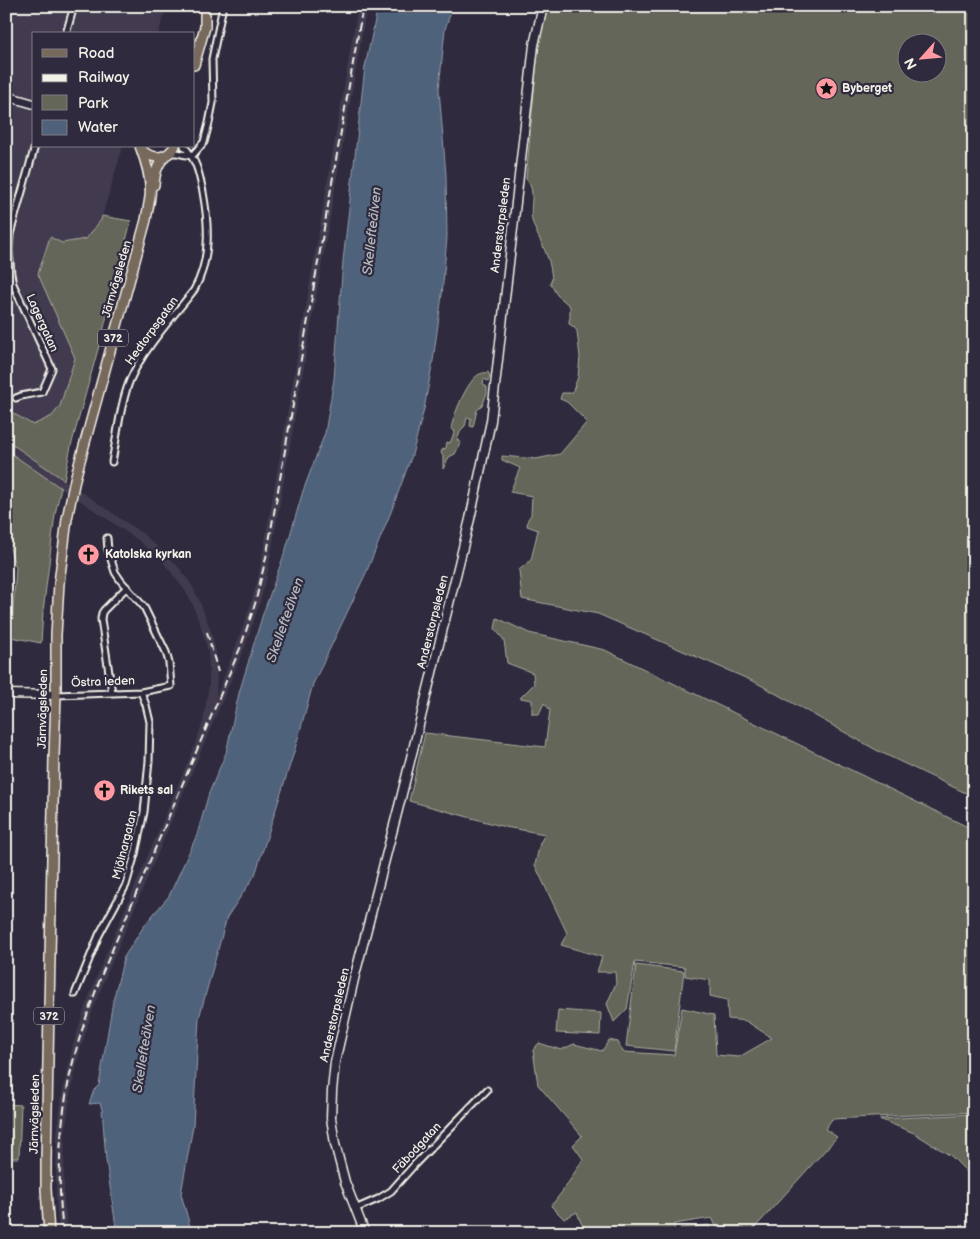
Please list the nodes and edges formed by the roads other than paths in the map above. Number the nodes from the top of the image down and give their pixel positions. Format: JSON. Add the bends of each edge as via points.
{"nodes":[{"id":1,"x":74,"y":6,"type":"edge"},
{"id":2,"x":223,"y":6,"type":"edge"},
{"id":3,"x":543,"y":6,"type":"edge"},
{"id":4,"x":206,"y":10,"type":"edge"},
{"id":5,"x":67,"y":32,"type":"edge"},
{"id":6,"x":195,"y":41,"type":"edge"},
{"id":7,"x":195,"y":62,"type":"edge"},
{"id":8,"x":6,"y":96,"type":"edge"},
{"id":9,"x":32,"y":103,"type":"edge"},
{"id":10,"x":34,"y":148,"type":"edge"},
{"id":11,"x":141,"y":148,"type":"edge"},
{"id":12,"x":142,"y":148,"type":"edge"},
{"id":13,"x":186,"y":148,"type":"edge"},
{"id":14,"x":170,"y":152,"type":"edge"},
{"id":15,"x":192,"y":156,"type":"junction"},
{"id":16,"x":150,"y":197,"type":"junction"},
{"id":17,"x":16,"y":398,"type":"dead end"},
{"id":18,"x":112,"y":462,"type":"dead end"},
{"id":19,"x":107,"y":538,"type":"dead end"},
{"id":20,"x":127,"y":588,"type":"junction"},
{"id":21,"x":6,"y":650,"type":"edge"},
{"id":22,"x":141,"y":692,"type":"junction"},
{"id":23,"x":6,"y":693,"type":"edge"},
{"id":24,"x":112,"y":693,"type":"junction"},
{"id":25,"x":56,"y":695,"type":"junction"},
{"id":26,"x":76,"y":994,"type":"dead end"},
{"id":27,"x":486,"y":1090,"type":"dead end"},
{"id":28,"x":355,"y":1209,"type":"junction"},
{"id":29,"x":49,"y":1233,"type":"edge"},
{"id":30,"x":365,"y":1233,"type":"edge"}],
"edges":[{"from":1,"to":5,"type":"street"},
{"from":2,"to":15,"type":"street","via":[[212,59],[213,103],[209,123],[204,142]]},
{"from":3,"to":28,"type":"main road","name":"Anderstorpsleden","via":[[534,45],[491,421],[470,519],[334,1062],[331,1118],[339,1162]]},
{"from":4,"to":6,"type":"main road"},
{"from":4,"to":7,"type":"main road","via":[[205,27]]},
{"from":8,"to":9,"type":"main road"},
{"from":10,"to":17,"type":"street","name":"Lagergatan","via":[[8,251],[14,284],[52,369],[42,392]]},
{"from":11,"to":16,"type":"main road","name":"Järnvägsleden","via":[[149,177]]},
{"from":12,"to":14,"type":"main road","via":[[154,157]]},
{"from":13,"to":15,"type":"street","name":"Hedtorpsgatan"},
{"from":14,"to":15,"type":"street"},
{"from":14,"to":16,"type":"main road","name":"Järnvägsleden","via":[[160,161]]},
{"from":15,"to":18,"type":"street","name":"Hedtorpsgatan","via":[[208,220],[202,272],[194,290],[135,370],[124,402]]},
{"from":16,"to":25,"type":"main road","name":"Järnvägsleden","number":"372","via":[[69,504],[59,583]]},
{"from":19,"to":20,"type":"street","via":[[113,566]]},
{"from":20,"to":22,"type":"street","name":"Östra leden","via":[[144,607],[169,663],[171,686]]},
{"from":20,"to":24,"type":"street","via":[[104,610],[101,619]]},
{"from":21,"to":23,"type":"street"},
{"from":22,"to":24,"type":"street","name":"Östra leden"},
{"from":22,"to":26,"type":"street","name":"Mjölnargatan","via":[[150,722],[149,761],[137,846],[126,885],[99,935]]},
{"from":23,"to":25,"type":"main road","name":"Östra leden"},
{"from":24,"to":25,"type":"street","name":"Östra leden"},
{"from":25,"to":29,"type":"main road","name":"Järnvägsleden","number":"372","via":[[46,1161]]},
{"from":27,"to":28,"type":"street","name":"Fäbodgatan","via":[[391,1191]]},
{"from":28,"to":30,"type":"main road","name":"Anderstorpsleden"}]}
